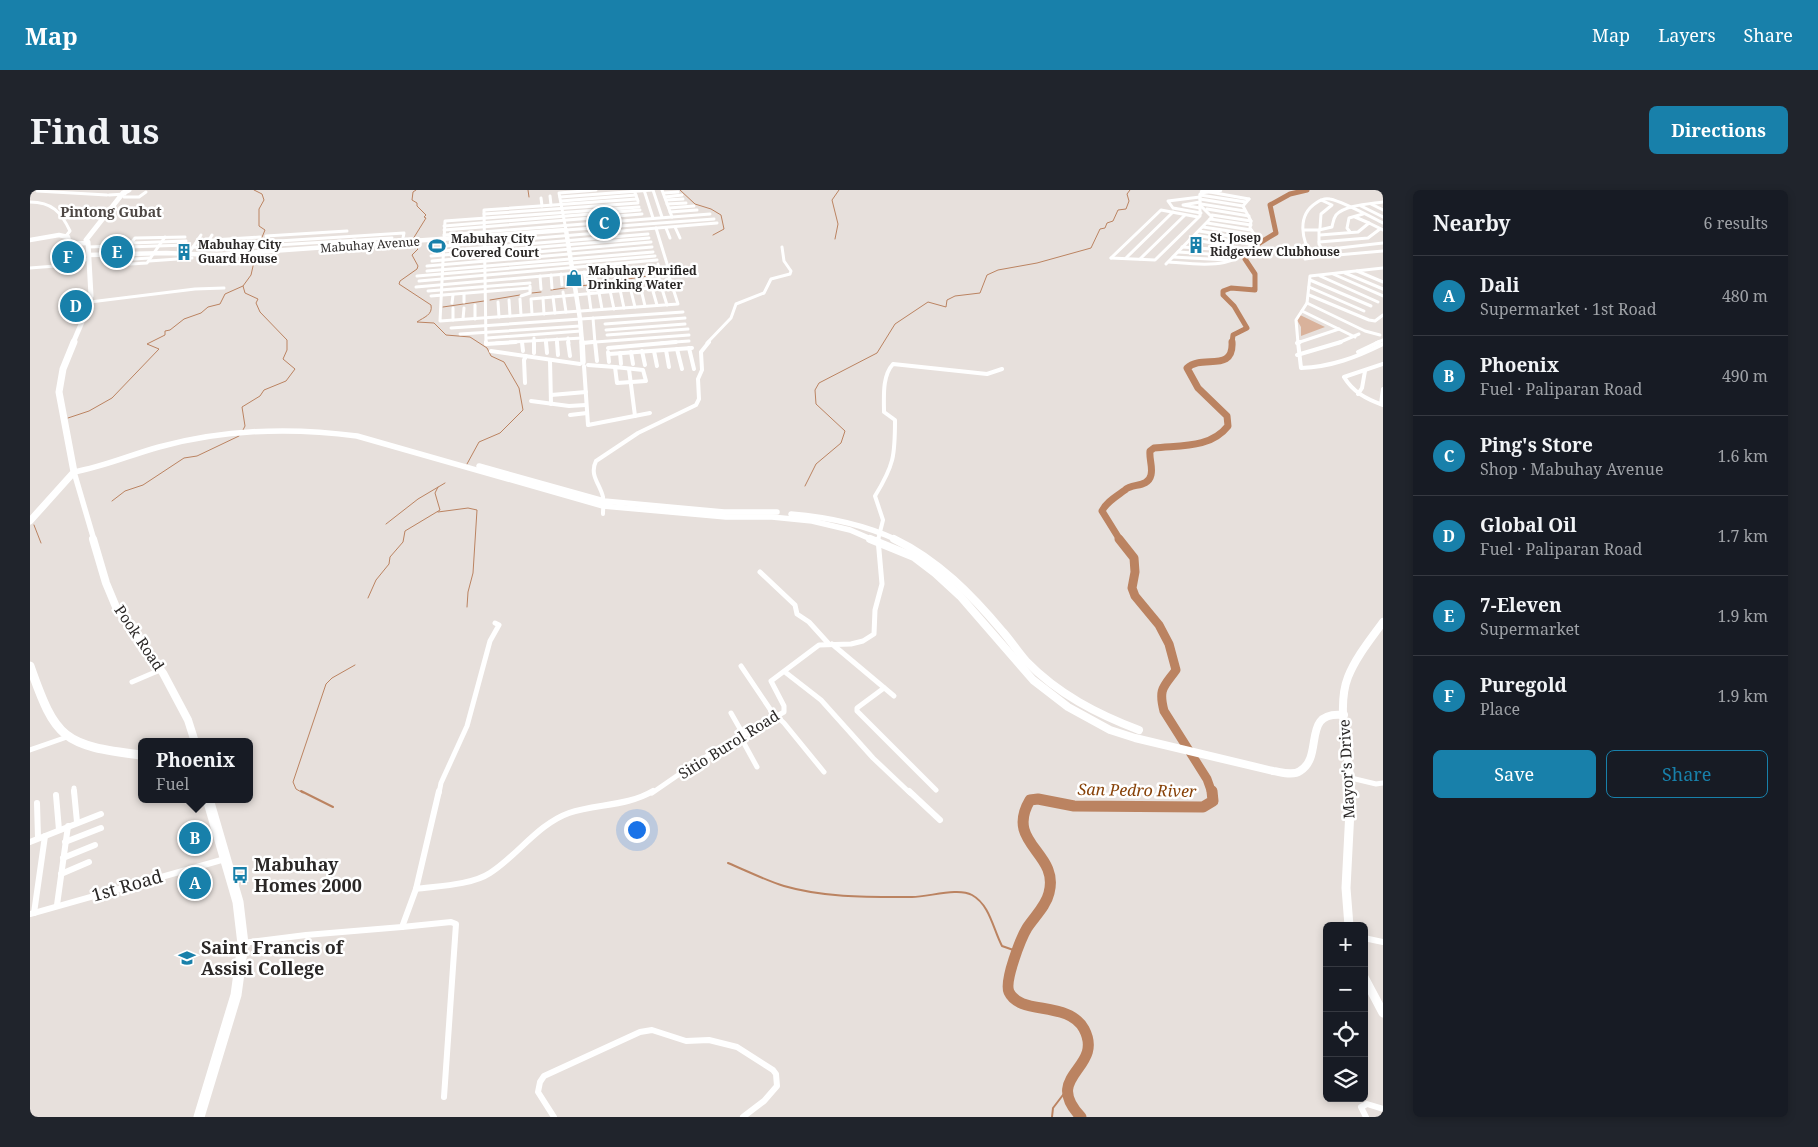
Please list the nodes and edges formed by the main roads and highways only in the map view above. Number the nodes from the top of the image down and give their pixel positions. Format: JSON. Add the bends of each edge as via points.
{"nodes":[{"id":1,"x":134,"y":190,"type":"edge"},
{"id":2,"x":126,"y":192,"type":"edge"},
{"id":3,"x":88,"y":244,"type":"joint"},
{"id":4,"x":30,"y":521,"type":"edge"},
{"id":5,"x":30,"y":666,"type":"edge"},
{"id":6,"x":138,"y":755,"type":"edge"},
{"id":7,"x":211,"y":803,"type":"edge"},
{"id":8,"x":198,"y":1117,"type":"edge"}],
"edges":[{"from":1,"to":2,"type":"main road"},
{"from":2,"to":3,"type":"main road"},
{"from":3,"to":4,"type":"main road","via":[[90,302],[59,386],[74,472]]},
{"from":5,"to":6,"type":"main road","via":[[52,719],[68,737],[95,748]]},
{"from":7,"to":8,"type":"main road","via":[[240,914],[243,944],[236,995]]}]}
